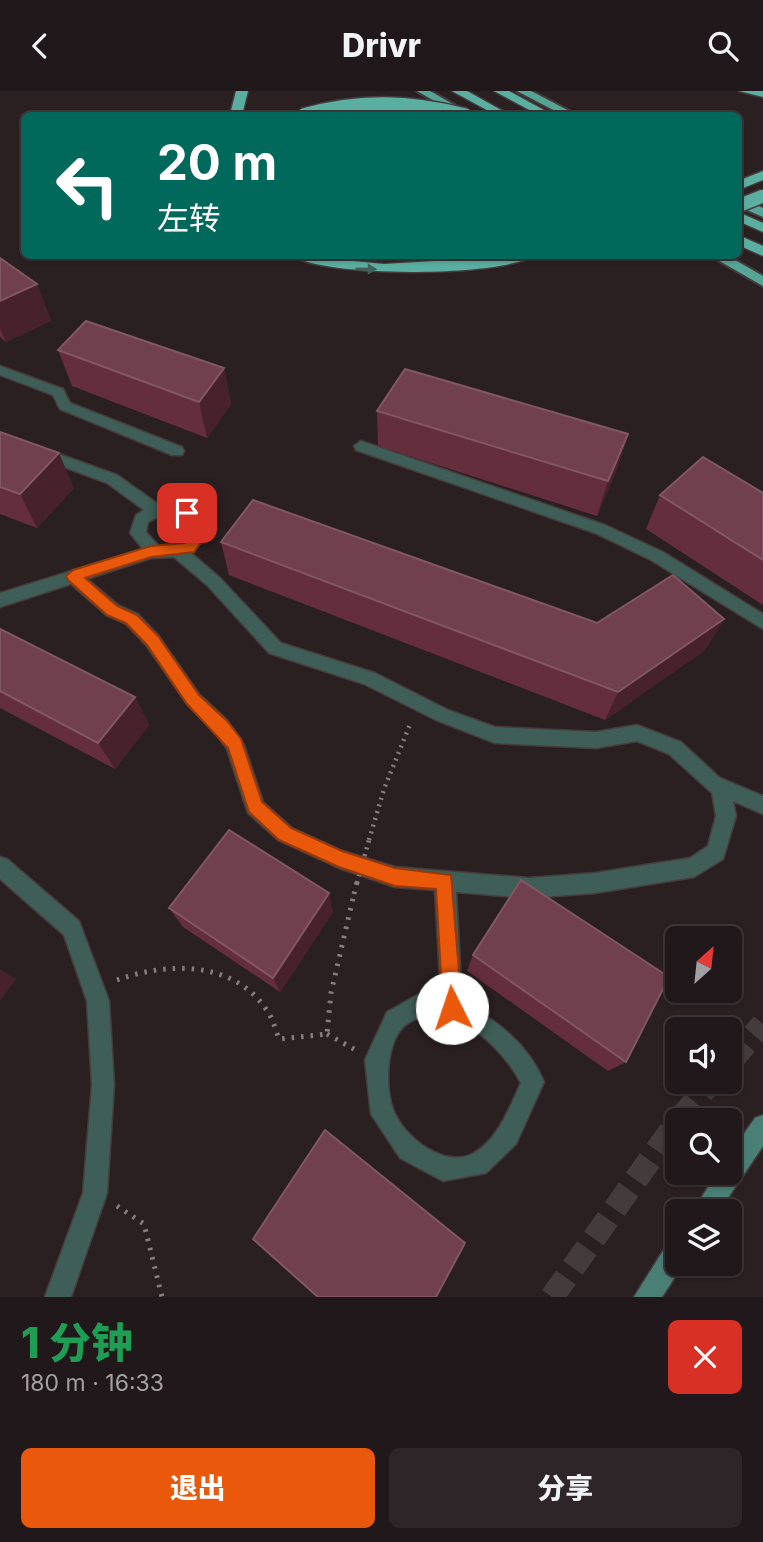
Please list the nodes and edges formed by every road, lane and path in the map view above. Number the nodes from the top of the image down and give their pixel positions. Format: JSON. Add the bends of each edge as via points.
{"nodes":[{"id":1,"x":243,"y":91,"type":"edge"},
{"id":2,"x":422,"y":91,"type":"edge"},
{"id":3,"x":458,"y":91,"type":"edge"},
{"id":4,"x":500,"y":91,"type":"edge"},
{"id":5,"x":522,"y":91,"type":"edge"},
{"id":6,"x":745,"y":91,"type":"edge"},
{"id":7,"x":763,"y":93,"type":"edge"},
{"id":8,"x":237,"y":112,"type":"edge"},
{"id":9,"x":314,"y":112,"type":"edge"},
{"id":10,"x":454,"y":112,"type":"edge"},
{"id":11,"x":460,"y":112,"type":"edge"},
{"id":12,"x":498,"y":112,"type":"edge"},
{"id":13,"x":541,"y":112,"type":"edge"},
{"id":14,"x":564,"y":112,"type":"edge"},
{"id":15,"x":763,"y":175,"type":"edge"},
{"id":16,"x":742,"y":184,"type":"edge"},
{"id":17,"x":763,"y":196,"type":"edge"},
{"id":18,"x":742,"y":203,"type":"edge"},
{"id":19,"x":742,"y":205,"type":"edge"},
{"id":20,"x":763,"y":213,"type":"edge"},
{"id":21,"x":742,"y":218,"type":"edge"},
{"id":22,"x":763,"y":228,"type":"edge"},
{"id":23,"x":742,"y":241,"type":"edge"},
{"id":24,"x":763,"y":251,"type":"edge"},
{"id":25,"x":316,"y":259,"type":"edge"},
{"id":26,"x":490,"y":259,"type":"edge"},
{"id":27,"x":722,"y":259,"type":"edge"},
{"id":28,"x":763,"y":282,"type":"edge"},
{"id":29,"x":0,"y":370,"type":"edge"},
{"id":30,"x":0,"y":438,"type":"edge"},
{"id":31,"x":360,"y":446,"type":"dead end"},
{"id":32,"x":177,"y":451,"type":"dead end"},
{"id":33,"x":154,"y":509,"type":"junction"},
{"id":34,"x":153,"y":551,"type":"junction"},
{"id":35,"x":177,"y":551,"type":"junction"},
{"id":36,"x":73,"y":576,"type":"junction"},
{"id":37,"x":0,"y":600,"type":"edge"},
{"id":38,"x":763,"y":622,"type":"edge"},
{"id":39,"x":419,"y":702,"type":"junction"},
{"id":40,"x":721,"y":788,"type":"junction"},
{"id":41,"x":763,"y":805,"type":"edge"},
{"id":42,"x":0,"y":866,"type":"edge"},
{"id":43,"x":445,"y":881,"type":"junction"},
{"id":44,"x":94,"y":991,"type":"junction"},
{"id":45,"x":452,"y":1008,"type":"junction"},
{"id":46,"x":763,"y":1126,"type":"edge"},
{"id":47,"x":95,"y":1192,"type":"junction"},
{"id":48,"x":713,"y":1199,"type":"edge"},
{"id":49,"x":665,"y":1270,"type":"edge"},
{"id":50,"x":58,"y":1297,"type":"edge"},
{"id":51,"x":162,"y":1297,"type":"edge"},
{"id":52,"x":647,"y":1297,"type":"edge"}],
"edges":[{"from":1,"to":8,"type":"highway"},
{"from":2,"to":11,"type":"highway"},
{"from":3,"to":12,"type":"highway"},
{"from":4,"to":13,"type":"highway"},
{"from":5,"to":14,"type":"highway"},
{"from":6,"to":7,"type":"highway"},
{"from":9,"to":10,"type":"highway","bridge":true,"via":[[377,100]]},
{"from":15,"to":16,"type":"highway"},
{"from":17,"to":19,"type":"highway","bridge":true},
{"from":18,"to":20,"type":"highway"},
{"from":21,"to":22,"type":"highway"},
{"from":23,"to":24,"type":"highway"},
{"from":25,"to":26,"type":"highway","one_way":true,"via":[[353,268],[397,269]]},
{"from":27,"to":28,"type":"highway"},
{"from":29,"to":32,"type":"street","via":[[58,392],[65,407]]},
{"from":30,"to":33,"type":"street","via":[[112,479]]},
{"from":31,"to":38,"type":"street","via":[[600,529],[657,556]]},
{"from":33,"to":34,"type":"street","via":[[141,519],[138,533]]},
{"from":33,"to":35,"type":"street","via":[[171,507],[187,513],[197,526],[194,543]]},
{"from":34,"to":35,"type":"street"},
{"from":34,"to":36,"type":"street"},
{"from":35,"to":39,"type":"street","via":[[214,582],[275,648],[369,677]]},
{"from":36,"to":37,"type":"street"},
{"from":36,"to":43,"type":"street","via":[[112,610],[132,619],[152,640],[193,699],[235,745],[255,807],[285,834],[339,859],[395,877]]},
{"from":39,"to":40,"type":"street","via":[[495,735],[596,740],[637,733],[675,748]]},
{"from":39,"to":44,"type":"path","bridge":true,"via":[[384,789],[354,894],[331,993],[327,1034],[279,1038],[266,1009],[231,976],[188,967],[140,969]]},
{"from":40,"to":41,"type":"street"},
{"from":40,"to":43,"type":"street","via":[[726,816],[716,852],[694,867],[529,888]]},
{"from":42,"to":44,"type":"street","via":[[72,928]]},
{"from":43,"to":45,"type":"street"},
{"from":44,"to":47,"type":"street","via":[[103,1085]]},
{"from":45,"to":45,"type":"street","via":[[419,1005],[395,1020],[376,1061],[382,1114],[408,1150],[443,1169],[478,1165],[508,1136],[533,1082],[520,1057],[491,1028]]},
{"from":46,"to":48,"type":"main road"},
{"from":47,"to":50,"type":"street"},
{"from":47,"to":51,"type":"path","via":[[144,1224]]},
{"from":49,"to":52,"type":"main road"}]}
